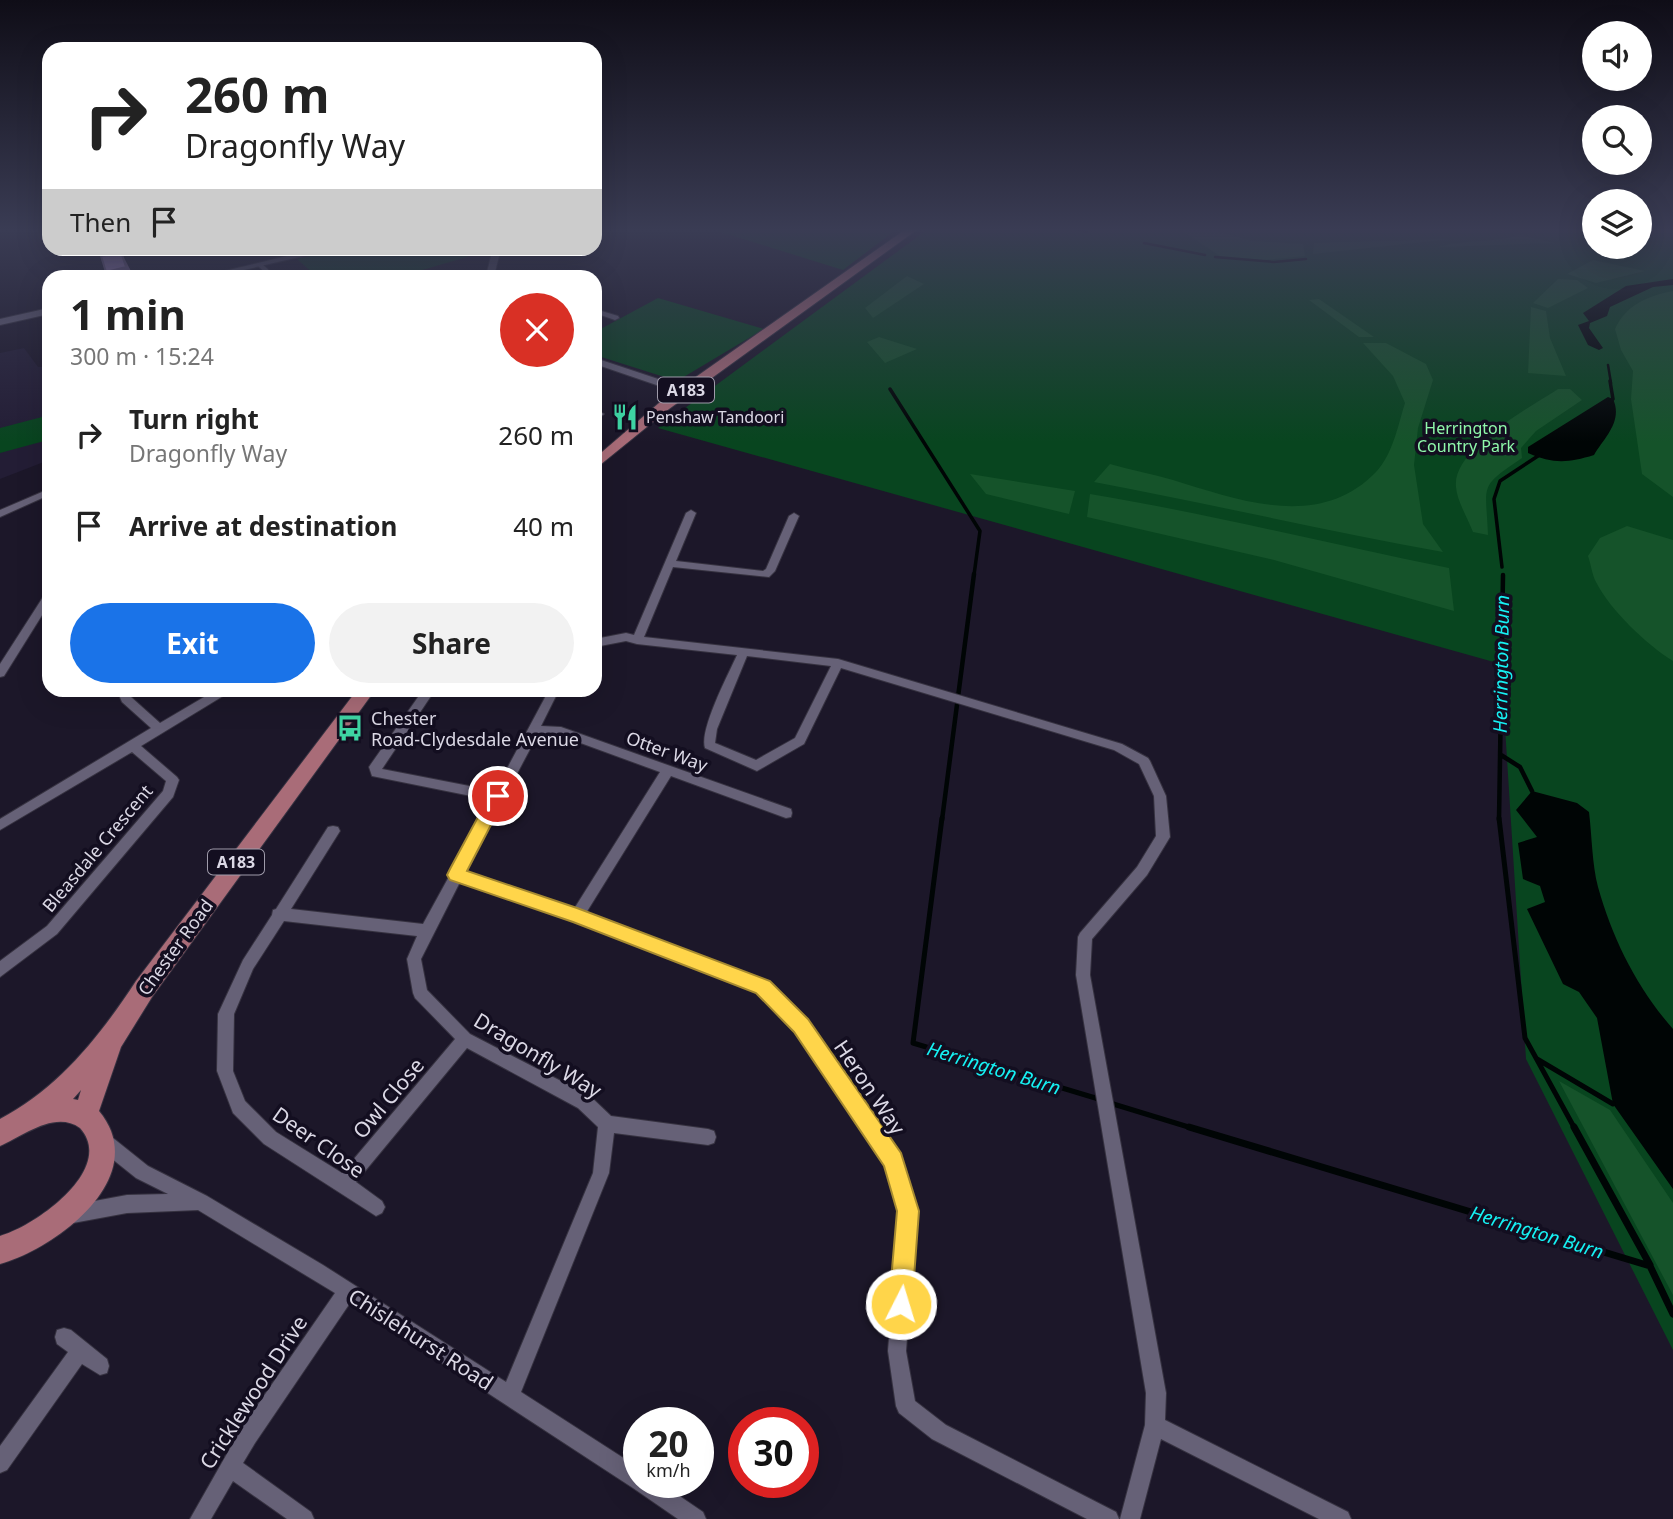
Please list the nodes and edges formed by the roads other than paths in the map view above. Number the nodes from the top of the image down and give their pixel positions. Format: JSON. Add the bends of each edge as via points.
{"nodes":[{"id":1,"x":813,"y":300,"type":"edge"},
{"id":2,"x":42,"y":313,"type":"edge"},
{"id":3,"x":602,"y":313,"type":"edge"},
{"id":4,"x":615,"y":318,"type":"dead end"},
{"id":5,"x":0,"y":322,"type":"edge"},
{"id":6,"x":602,"y":363,"type":"edge"},
{"id":7,"x":684,"y":391,"type":"junction"},
{"id":8,"x":602,"y":459,"type":"edge"},
{"id":9,"x":42,"y":497,"type":"edge"},
{"id":10,"x":691,"y":513,"type":"dead end"},
{"id":11,"x":0,"y":514,"type":"edge"},
{"id":12,"x":794,"y":516,"type":"dead end"},
{"id":13,"x":669,"y":563,"type":"junction"},
{"id":14,"x":42,"y":607,"type":"edge"},
{"id":15,"x":637,"y":640,"type":"junction"},
{"id":16,"x":602,"y":642,"type":"edge"},
{"id":17,"x":743,"y":654,"type":"junction"},
{"id":18,"x":838,"y":663,"type":"junction"},
{"id":19,"x":0,"y":673,"type":"edge"},
{"id":20,"x":125,"y":697,"type":"edge"},
{"id":21,"x":213,"y":697,"type":"edge"},
{"id":22,"x":361,"y":697,"type":"edge"},
{"id":23,"x":424,"y":697,"type":"edge"},
{"id":24,"x":550,"y":697,"type":"edge"},
{"id":25,"x":160,"y":729,"type":"junction"},
{"id":26,"x":532,"y":733,"type":"junction"},
{"id":27,"x":132,"y":746,"type":"junction"},
{"id":28,"x":668,"y":770,"type":"junction"},
{"id":29,"x":498,"y":796,"type":"junction"},
{"id":30,"x":786,"y":813,"type":"dead end"},
{"id":31,"x":0,"y":825,"type":"edge"},
{"id":32,"x":333,"y":831,"type":"dead end"},
{"id":33,"x":456,"y":875,"type":"junction"},
{"id":34,"x":278,"y":915,"type":"junction"},
{"id":35,"x":577,"y":916,"type":"junction"},
{"id":36,"x":427,"y":931,"type":"junction"},
{"id":37,"x":0,"y":970,"type":"edge"},
{"id":38,"x":111,"y":1039,"type":"junction"},
{"id":39,"x":465,"y":1039,"type":"junction"},
{"id":40,"x":36,"y":1114,"type":"junction"},
{"id":41,"x":85,"y":1115,"type":"junction"},
{"id":42,"x":607,"y":1124,"type":"junction"},
{"id":43,"x":0,"y":1133,"type":"edge"},
{"id":44,"x":708,"y":1137,"type":"dead end"},
{"id":45,"x":102,"y":1140,"type":"junction"},
{"id":46,"x":344,"y":1184,"type":"junction"},
{"id":47,"x":201,"y":1202,"type":"junction"},
{"id":48,"x":376,"y":1208,"type":"dead end"},
{"id":49,"x":65,"y":1215,"type":"junction"},
{"id":50,"x":10,"y":1247,"type":"edge"},
{"id":51,"x":0,"y":1263,"type":"edge"},
{"id":52,"x":347,"y":1291,"type":"junction"},
{"id":53,"x":64,"y":1337,"type":"dead end"},
{"id":54,"x":79,"y":1352,"type":"junction"},
{"id":55,"x":100,"y":1366,"type":"dead end"},
{"id":56,"x":510,"y":1396,"type":"junction"},
{"id":57,"x":1156,"y":1425,"type":"junction"},
{"id":58,"x":0,"y":1463,"type":"edge"},
{"id":59,"x":230,"y":1466,"type":"junction"},
{"id":60,"x":623,"y":1470,"type":"edge"},
{"id":61,"x":665,"y":1498,"type":"edge"},
{"id":62,"x":200,"y":1519,"type":"edge"},
{"id":63,"x":304,"y":1519,"type":"edge"},
{"id":64,"x":696,"y":1519,"type":"edge"},
{"id":65,"x":1109,"y":1519,"type":"edge"},
{"id":66,"x":1130,"y":1519,"type":"edge"},
{"id":67,"x":1340,"y":1519,"type":"edge"}],
"edges":[{"from":1,"to":7,"type":"main road","number":"A183"},
{"from":2,"to":5,"type":"street"},
{"from":3,"to":4,"type":"street"},
{"from":6,"to":7,"type":"street"},
{"from":7,"to":8,"type":"main road","number":"A183"},
{"from":9,"to":11,"type":"street"},
{"from":10,"to":13,"type":"street"},
{"from":12,"to":13,"type":"street","via":[[765,575]]},
{"from":13,"to":15,"type":"street"},
{"from":14,"to":19,"type":"street"},
{"from":15,"to":16,"type":"street","via":[[626,637]]},
{"from":15,"to":17,"type":"street"},
{"from":17,"to":18,"type":"street"},
{"from":17,"to":18,"type":"street","via":[[711,729],[709,745],[757,766],[800,741]]},
{"from":18,"to":57,"type":"street","via":[[1118,747],[1144,761],[1160,796],[1163,836],[1142,871],[1085,937],[1083,975],[1150,1352]]},
{"from":20,"to":25,"type":"street"},
{"from":21,"to":25,"type":"street"},
{"from":22,"to":38,"type":"main road","name":"Chester Road","number":"A183"},
{"from":23,"to":29,"type":"street","via":[[375,767],[376,773]]},
{"from":24,"to":26,"type":"street","name":"Dragonfly Way"},
{"from":25,"to":27,"type":"street"},
{"from":26,"to":28,"type":"street","name":"Otter Way","via":[[557,730]]},
{"from":26,"to":29,"type":"street","name":"Dragonfly Way"},
{"from":27,"to":31,"type":"street"},
{"from":27,"to":37,"type":"street","name":"Bleasdale Crescent","via":[[173,780],[169,793],[52,930]]},
{"from":28,"to":30,"type":"street","name":"Otter Way"},
{"from":28,"to":35,"type":"street"},
{"from":29,"to":33,"type":"street","name":"Dragonfly Way"},
{"from":32,"to":34,"type":"street","name":"Deer Close"},
{"from":33,"to":35,"type":"street","name":"Heron Way"},
{"from":33,"to":36,"type":"street","name":"Dragonfly Way"},
{"from":34,"to":36,"type":"street"},
{"from":34,"to":46,"type":"street","name":"Deer Close","via":[[226,1014],[225,1071],[239,1107],[270,1139]]},
{"from":35,"to":65,"type":"street","name":"Heron Way","via":[[763,987],[801,1026],[893,1161],[908,1211],[897,1351],[906,1406],[939,1432]]},
{"from":36,"to":39,"type":"street","name":"Dragonfly Way","via":[[414,959],[420,993]]},
{"from":38,"to":40,"type":"main road","number":"A183"},
{"from":38,"to":41,"type":"main road","number":"A183"},
{"from":39,"to":42,"type":"street","name":"Dragonfly Way","via":[[584,1102]]},
{"from":39,"to":46,"type":"street","name":"Owl Close"},
{"from":40,"to":41,"type":"main road","via":[[64,1110]]},
{"from":40,"to":43,"type":"main road"},
{"from":41,"to":45,"type":"main road"},
{"from":42,"to":44,"type":"street"},
{"from":42,"to":56,"type":"street","name":"Dragonfly Way","via":[[601,1173]]},
{"from":45,"to":47,"type":"street","name":"Chislehurst Road","via":[[142,1172]]},
{"from":45,"to":49,"type":"main road","via":[[95,1174]]},
{"from":46,"to":48,"type":"street","name":"Deer Close"},
{"from":47,"to":49,"type":"street","via":[[127,1205]]},
{"from":47,"to":52,"type":"street","name":"Chislehurst Road"},
{"from":49,"to":50,"type":"main road"},
{"from":50,"to":51,"type":"main road"},
{"from":52,"to":56,"type":"street","name":"Chislehurst Road"},
{"from":52,"to":59,"type":"street","name":"Cricklewood Drive"},
{"from":53,"to":54,"type":"street"},
{"from":54,"to":55,"type":"street"},
{"from":54,"to":58,"type":"street"},
{"from":56,"to":60,"type":"street","name":"Chislehurst Road"},
{"from":57,"to":66,"type":"street"},
{"from":57,"to":67,"type":"street"},
{"from":59,"to":62,"type":"street","name":"Cricklewood Drive"},
{"from":59,"to":63,"type":"street"},
{"from":61,"to":64,"type":"street","name":"Chislehurst Road"}]}
